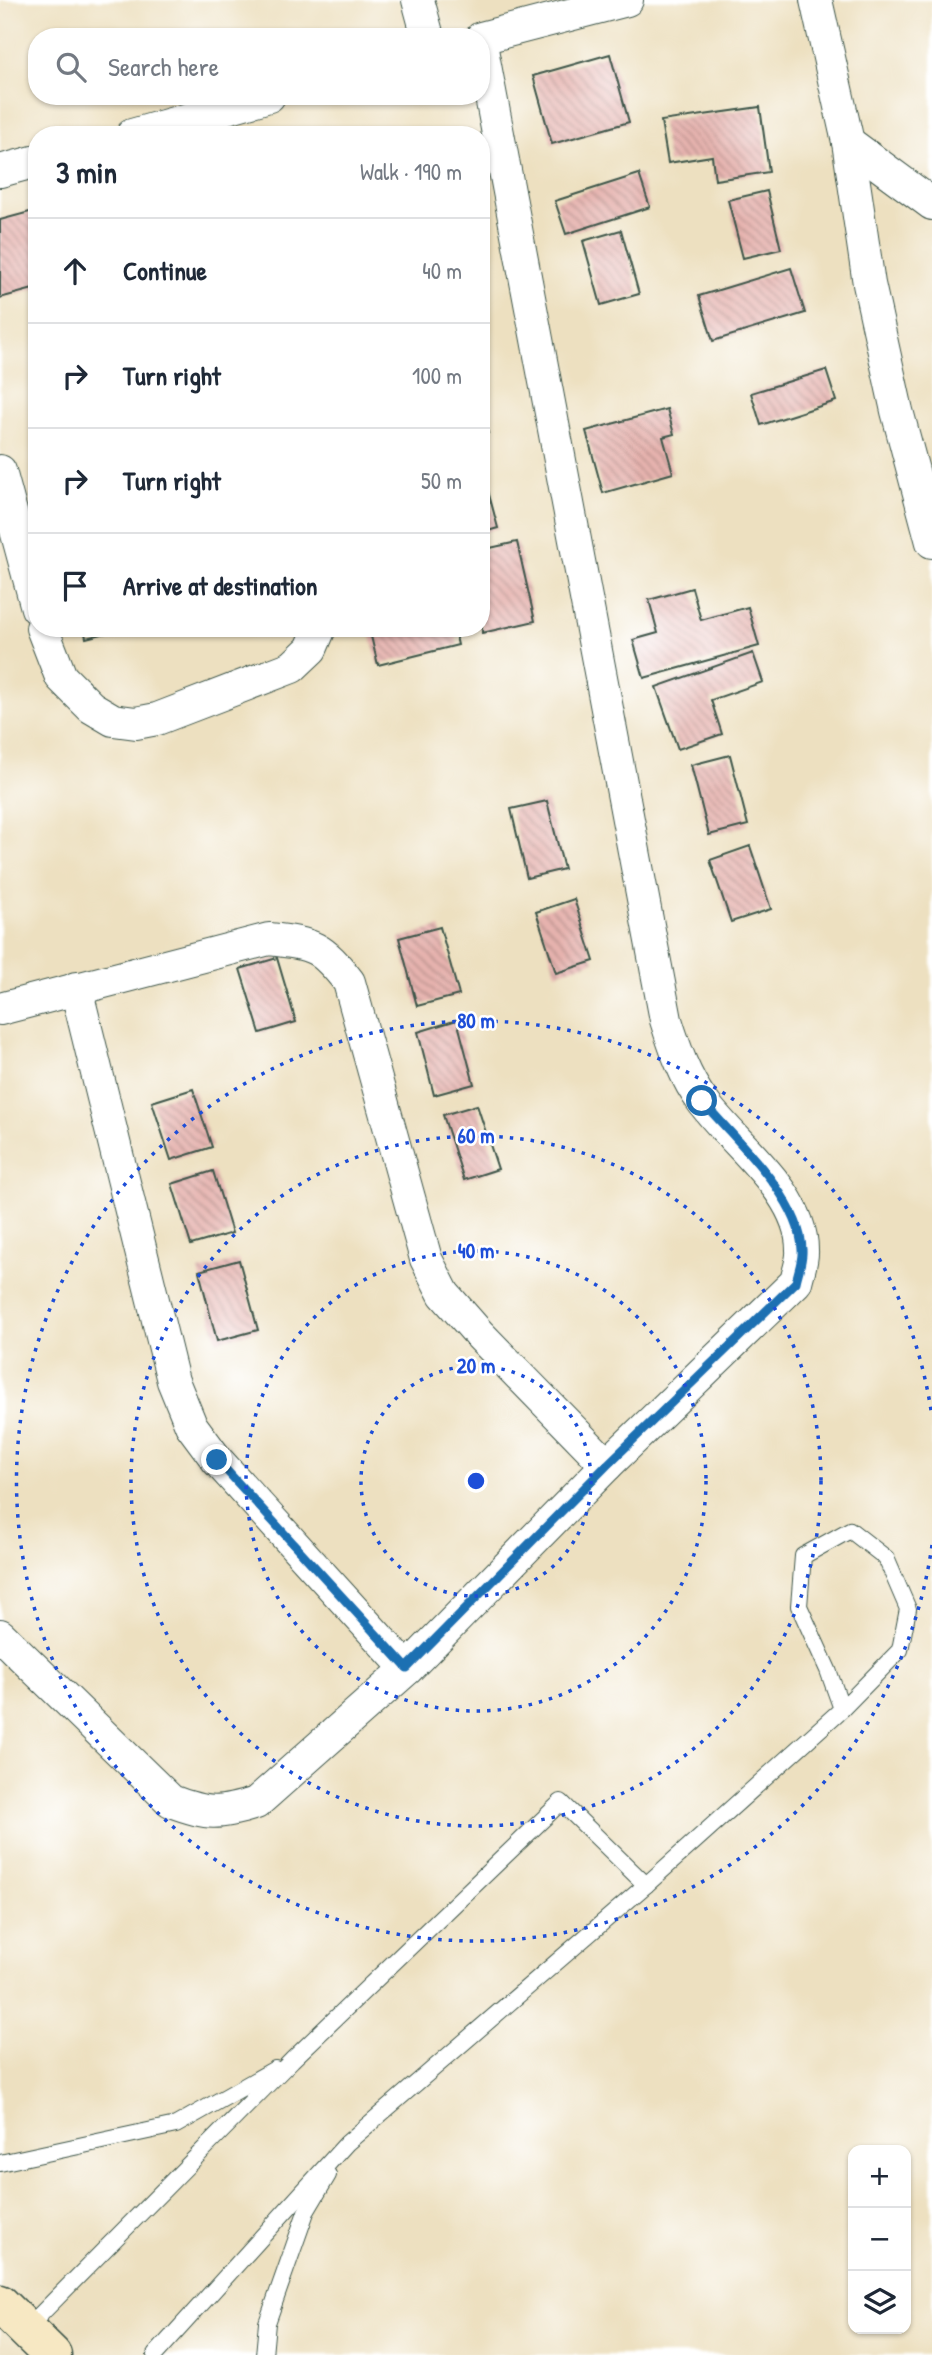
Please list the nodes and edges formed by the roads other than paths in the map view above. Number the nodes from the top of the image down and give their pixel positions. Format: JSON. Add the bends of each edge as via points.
{"nodes":[{"id":1,"x":418,"y":0,"type":"edge"},
{"id":2,"x":628,"y":0,"type":"edge"},
{"id":3,"x":816,"y":0,"type":"edge"},
{"id":4,"x":426,"y":28,"type":"edge"},
{"id":5,"x":490,"y":36,"type":"edge"},
{"id":6,"x":490,"y":91,"type":"edge"},
{"id":7,"x":249,"y":105,"type":"edge"},
{"id":8,"x":202,"y":126,"type":"edge"},
{"id":9,"x":848,"y":142,"type":"junction"},
{"id":10,"x":28,"y":163,"type":"edge"},
{"id":11,"x":0,"y":171,"type":"edge"},
{"id":12,"x":932,"y":204,"type":"edge"},
{"id":13,"x":0,"y":471,"type":"edge"},
{"id":14,"x":932,"y":542,"type":"edge"},
{"id":15,"x":28,"y":575,"type":"edge"},
{"id":16,"x":45,"y":637,"type":"edge"},
{"id":17,"x":316,"y":637,"type":"edge"},
{"id":18,"x":76,"y":988,"type":"junction"},
{"id":19,"x":0,"y":1009,"type":"edge"},
{"id":20,"x":607,"y":1465,"type":"junction"},
{"id":21,"x":0,"y":1635,"type":"edge"},
{"id":22,"x":407,"y":1668,"type":"junction"},
{"id":23,"x":842,"y":1709,"type":"junction"},
{"id":24,"x":646,"y":1885,"type":"junction"},
{"id":25,"x":292,"y":2060,"type":"junction"},
{"id":26,"x":347,"y":2143,"type":"junction"},
{"id":27,"x":0,"y":2163,"type":"edge"},
{"id":28,"x":26,"y":2329,"type":"edge"},
{"id":29,"x":155,"y":2355,"type":"edge"},
{"id":30,"x":264,"y":2355,"type":"edge"}],
"edges":[{"from":1,"to":4,"type":"street"},
{"from":2,"to":5,"type":"street"},
{"from":3,"to":9,"type":"street"},
{"from":6,"to":20,"type":"street","via":[[666,1020],[680,1063],[702,1101],[796,1216],[803,1251],[796,1282]]},
{"from":7,"to":8,"type":"street"},
{"from":9,"to":12,"type":"street"},
{"from":9,"to":14,"type":"street","via":[[869,285]]},
{"from":10,"to":11,"type":"street"},
{"from":13,"to":15,"type":"street"},
{"from":16,"to":17,"type":"street","via":[[61,677],[91,708],[113,720],[136,723],[292,667],[311,649]]},
{"from":18,"to":19,"type":"street"},
{"from":18,"to":20,"type":"street","via":[[269,939],[304,943],[329,957],[349,982],[426,1258],[444,1294]]},
{"from":18,"to":22,"type":"street","via":[[173,1381],[191,1424],[217,1460]]},
{"from":20,"to":22,"type":"street"},
{"from":21,"to":22,"type":"street","via":[[171,1801],[201,1812],[227,1812],[256,1803]]},
{"from":23,"to":23,"type":"lane","via":[[799,1606],[803,1556],[850,1530],[886,1558],[908,1609],[900,1650]]},
{"from":23,"to":24,"type":"lane"},
{"from":24,"to":25,"type":"lane","via":[[561,1802]]},
{"from":24,"to":26,"type":"lane"},
{"from":25,"to":27,"type":"lane","via":[[176,2125]]},
{"from":25,"to":28,"type":"lane"},
{"from":26,"to":29,"type":"lane"},
{"from":26,"to":30,"type":"lane","via":[[306,2212],[267,2323]]}]}
